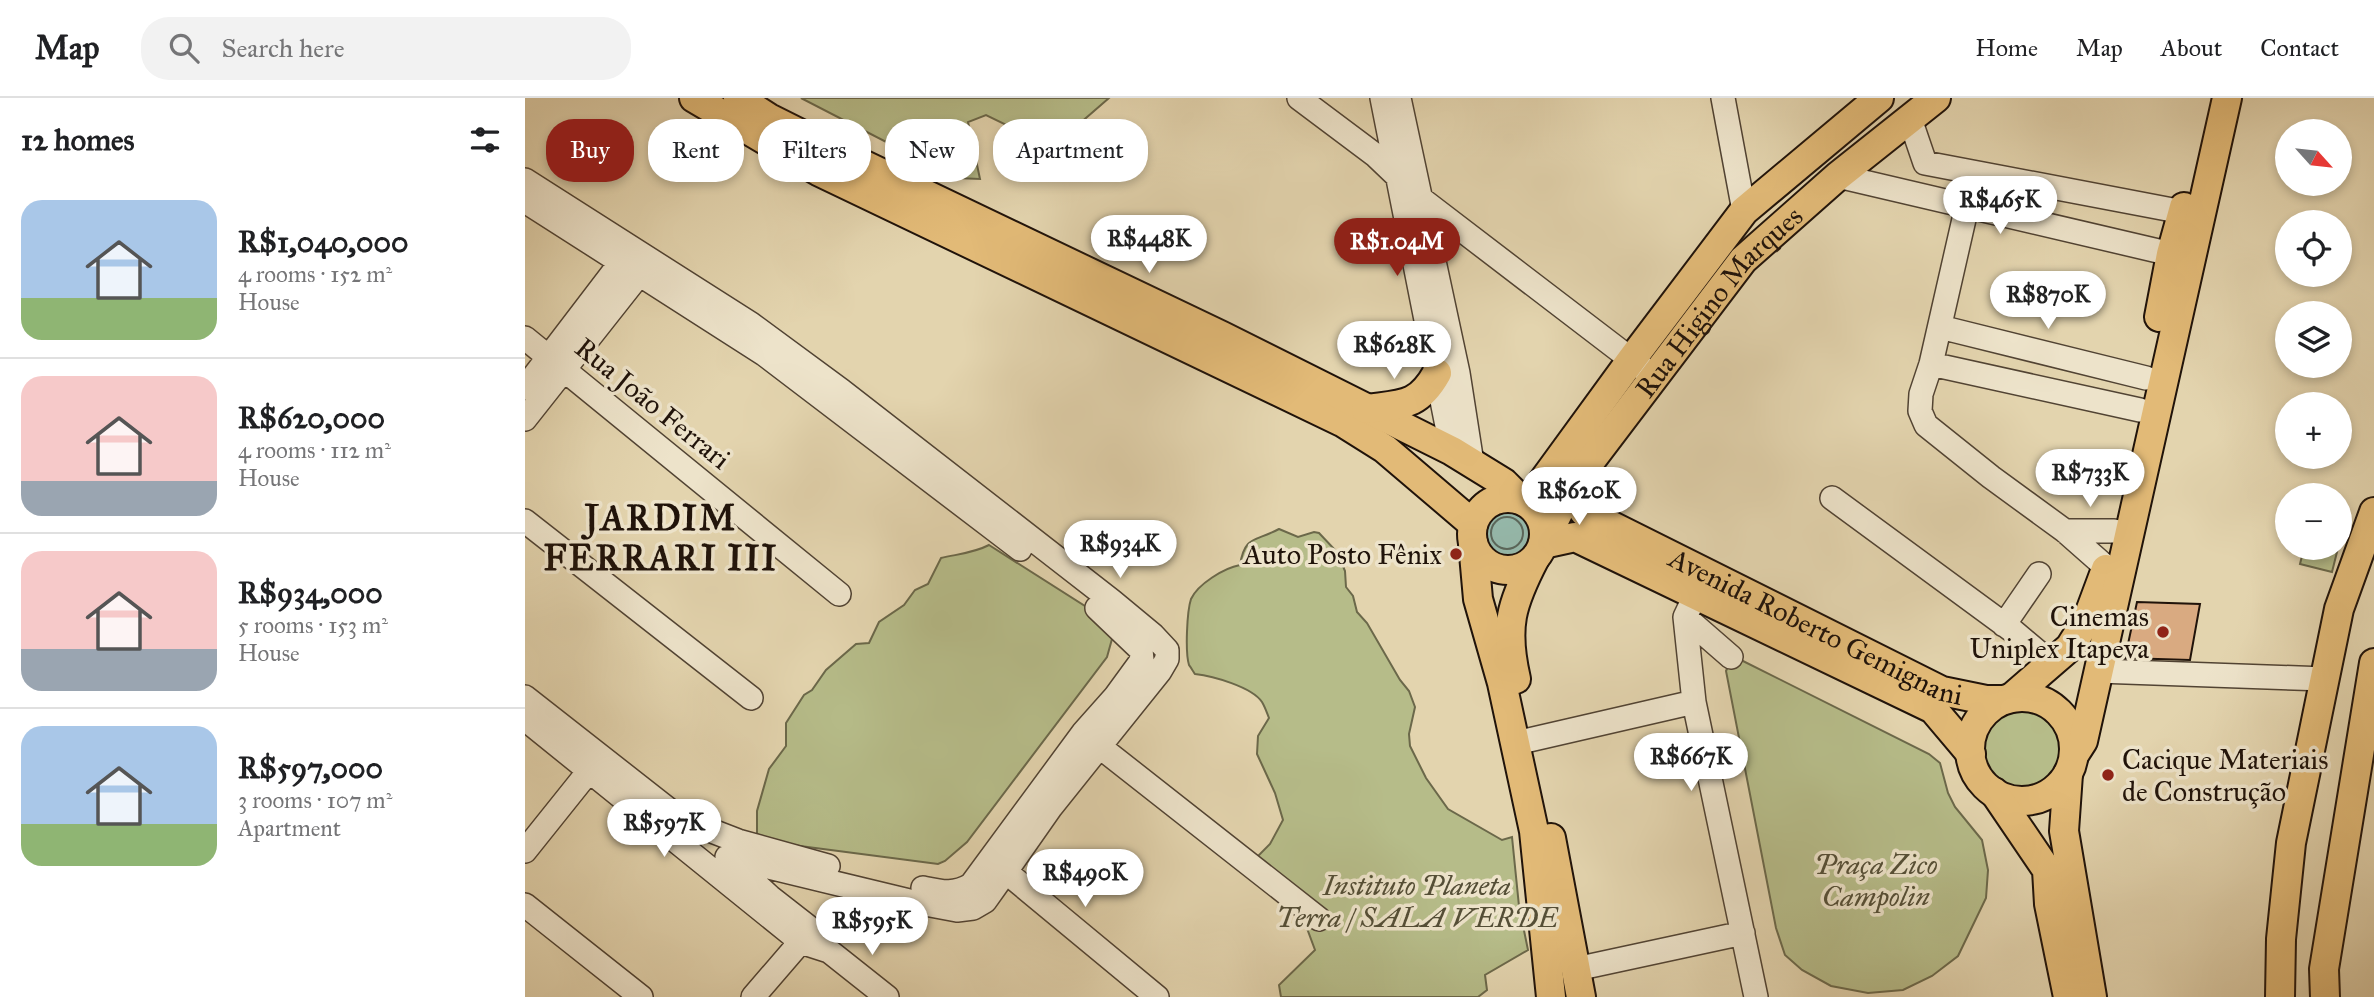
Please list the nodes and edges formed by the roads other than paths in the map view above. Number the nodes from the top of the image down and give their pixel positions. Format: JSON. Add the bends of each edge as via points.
{"nodes":[{"id":1,"x":694,"y":98,"type":"edge"},
{"id":2,"x":738,"y":98,"type":"edge"},
{"id":3,"x":1299,"y":98,"type":"edge"},
{"id":4,"x":1382,"y":98,"type":"edge"},
{"id":5,"x":1399,"y":98,"type":"edge"},
{"id":6,"x":1723,"y":98,"type":"edge"},
{"id":7,"x":1879,"y":98,"type":"edge"},
{"id":8,"x":1936,"y":98,"type":"edge"},
{"id":9,"x":2208,"y":98,"type":"edge"},
{"id":10,"x":2227,"y":98,"type":"edge"},
{"id":11,"x":1910,"y":119,"type":"junction"},
{"id":12,"x":1963,"y":171,"type":"junction"},
{"id":13,"x":1396,"y":176,"type":"junction"},
{"id":14,"x":1838,"y":176,"type":"junction"},
{"id":15,"x":525,"y":180,"type":"edge"},
{"id":16,"x":1420,"y":198,"type":"junction"},
{"id":17,"x":525,"y":201,"type":"edge"},
{"id":18,"x":1967,"y":206,"type":"junction"},
{"id":19,"x":1744,"y":211,"type":"junction"},
{"id":20,"x":2183,"y":212,"type":"junction"},
{"id":21,"x":1766,"y":239,"type":"junction"},
{"id":22,"x":2171,"y":254,"type":"junction"},
{"id":23,"x":636,"y":261,"type":"junction"},
{"id":24,"x":1940,"y":327,"type":"junction"},
{"id":25,"x":525,"y":338,"type":"edge"},
{"id":26,"x":557,"y":363,"type":"junction"},
{"id":27,"x":1931,"y":364,"type":"junction"},
{"id":28,"x":1642,"y":367,"type":"junction"},
{"id":29,"x":1437,"y":373,"type":"junction"},
{"id":30,"x":2147,"y":378,"type":"junction"},
{"id":31,"x":525,"y":388,"type":"edge"},
{"id":32,"x":1366,"y":409,"type":"junction"},
{"id":33,"x":2140,"y":410,"type":"junction"},
{"id":34,"x":525,"y":419,"type":"edge"},
{"id":35,"x":1462,"y":457,"type":"junction"},
{"id":36,"x":1570,"y":488,"type":"junction"},
{"id":37,"x":1832,"y":498,"type":"dead end"},
{"id":38,"x":1524,"y":502,"type":"junction"},
{"id":39,"x":2374,"y":512,"type":"edge"},
{"id":40,"x":525,"y":521,"type":"edge"},
{"id":41,"x":1469,"y":527,"type":"junction"},
{"id":42,"x":2065,"y":531,"type":"junction"},
{"id":43,"x":2114,"y":531,"type":"junction"},
{"id":44,"x":1539,"y":551,"type":"junction"},
{"id":45,"x":2107,"y":568,"type":"junction"},
{"id":46,"x":2039,"y":574,"type":"dead end"},
{"id":47,"x":839,"y":594,"type":"dead end"},
{"id":48,"x":1690,"y":606,"type":"junction"},
{"id":49,"x":2004,"y":625,"type":"junction"},
{"id":50,"x":1731,"y":657,"type":"dead end"},
{"id":51,"x":2051,"y":663,"type":"junction"},
{"id":52,"x":2373,"y":667,"type":"edge"},
{"id":53,"x":2098,"y":671,"type":"junction"},
{"id":54,"x":2325,"y":679,"type":"junction"},
{"id":55,"x":525,"y":697,"type":"edge"},
{"id":56,"x":751,"y":698,"type":"dead end"},
{"id":57,"x":2007,"y":699,"type":"junction"},
{"id":58,"x":1694,"y":702,"type":"junction"},
{"id":59,"x":525,"y":719,"type":"edge"},
{"id":60,"x":1092,"y":740,"type":"junction"},
{"id":61,"x":1529,"y":740,"type":"junction"},
{"id":62,"x":1971,"y":754,"type":"junction"},
{"id":63,"x":2071,"y":764,"type":"junction"},
{"id":64,"x":589,"y":771,"type":"junction"},
{"id":65,"x":1994,"y":792,"type":"junction"},
{"id":66,"x":681,"y":819,"type":"junction"},
{"id":67,"x":525,"y":851,"type":"edge"},
{"id":68,"x":727,"y":857,"type":"junction"},
{"id":69,"x":996,"y":869,"type":"junction"},
{"id":70,"x":525,"y":905,"type":"edge"},
{"id":71,"x":1319,"y":919,"type":"dead end"},
{"id":72,"x":1743,"y":933,"type":"junction"},
{"id":73,"x":806,"y":936,"type":"junction"},
{"id":74,"x":1576,"y":969,"type":"junction"},
{"id":75,"x":641,"y":997,"type":"edge"},
{"id":76,"x":753,"y":997,"type":"edge"},
{"id":77,"x":887,"y":997,"type":"edge"},
{"id":78,"x":1157,"y":997,"type":"edge"},
{"id":79,"x":1551,"y":997,"type":"edge"},
{"id":80,"x":1581,"y":997,"type":"edge"},
{"id":81,"x":1756,"y":997,"type":"edge"},
{"id":82,"x":2068,"y":997,"type":"edge"},
{"id":83,"x":2092,"y":997,"type":"edge"},
{"id":84,"x":2280,"y":997,"type":"edge"},
{"id":85,"x":2325,"y":997,"type":"edge"}],
"edges":[{"from":1,"to":41,"type":"main road","via":[[818,171],[1342,422],[1415,472]]},
{"from":2,"to":32,"type":"main road","via":[[831,149]]},
{"from":3,"to":13,"type":"street"},
{"from":4,"to":13,"type":"street"},
{"from":5,"to":16,"type":"street"},
{"from":6,"to":19,"type":"street"},
{"from":7,"to":19,"type":"main road","name":"Rua Higino Marques"},
{"from":8,"to":11,"type":"main road","name":"Rua Higino Marques"},
{"from":9,"to":20,"type":"main road"},
{"from":10,"to":53,"type":"main road"},
{"from":11,"to":12,"type":"street","via":[[1925,163]]},
{"from":11,"to":14,"type":"main road","name":"Rua Higino Marques"},
{"from":12,"to":18,"type":"street","via":[[1969,189]]},
{"from":12,"to":20,"type":"street"},
{"from":13,"to":16,"type":"street"},
{"from":13,"to":29,"type":"street"},
{"from":14,"to":18,"type":"street"},
{"from":14,"to":21,"type":"main road","name":"Rua Higino Marques"},
{"from":15,"to":23,"type":"street"},
{"from":16,"to":28,"type":"street"},
{"from":16,"to":35,"type":"street","via":[[1458,373]]},
{"from":17,"to":23,"type":"street"},
{"from":18,"to":22,"type":"street"},
{"from":18,"to":24,"type":"street"},
{"from":19,"to":21,"type":"main road","via":[[1740,229],[1752,240]]},
{"from":19,"to":28,"type":"main road","name":"Rua Higino Marques"},
{"from":20,"to":22,"type":"main road"},
{"from":21,"to":28,"type":"main road","name":"Rua Higino Marques"},
{"from":22,"to":30,"type":"main road"},
{"from":23,"to":26,"type":"street"},
{"from":23,"to":60,"type":"street","via":[[751,324],[842,390],[1160,642],[1167,659],[1160,671]]},
{"from":24,"to":27,"type":"street"},
{"from":24,"to":30,"type":"street"},
{"from":25,"to":26,"type":"street","name":"Rua João Ferrari"},
{"from":26,"to":31,"type":"street"},
{"from":26,"to":34,"type":"street"},
{"from":26,"to":47,"type":"street","name":"Rua João Ferrari"},
{"from":27,"to":33,"type":"street"},
{"from":27,"to":42,"type":"street","via":[[1921,394],[1920,411],[1926,425]]},
{"from":28,"to":36,"type":"main road","name":"Rua Higino Marques"},
{"from":28,"to":38,"type":"main road","name":"Rua Higino Marques"},
{"from":29,"to":32,"type":"main road","via":[[1426,391],[1413,400]]},
{"from":29,"to":35,"type":"street"},
{"from":30,"to":33,"type":"main road"},
{"from":32,"to":35,"type":"main road"},
{"from":33,"to":43,"type":"main road"},
{"from":35,"to":38,"type":"main road","via":[[1504,483]]},
{"from":35,"to":41,"type":"main road"},
{"from":36,"to":44,"type":"main road","name":"Rua Higino Marques"},
{"from":36,"to":57,"type":"main road","name":"Avenida Roberto Gemignani","via":[[1584,512],[1942,691],[1986,701]]},
{"from":37,"to":49,"type":"street"},
{"from":38,"to":41,"type":"main road","via":[[1504,498],[1488,504]]},
{"from":38,"to":44,"type":"main road","via":[[1543,525]]},
{"from":39,"to":54,"type":"main road","via":[[2339,609]]},
{"from":40,"to":56,"type":"street"},
{"from":41,"to":44,"type":"main road","via":[[1484,562],[1505,570],[1526,565]]},
{"from":41,"to":79,"type":"main road","via":[[1478,599],[1502,683],[1534,831]]},
{"from":42,"to":43,"type":"street"},
{"from":42,"to":45,"type":"street"},
{"from":43,"to":45,"type":"main road"},
{"from":44,"to":48,"type":"main road","name":"Avenida Roberto Gemignani","via":[[1575,537]]},
{"from":44,"to":61,"type":"main road","name":"Rua Higino Marques","via":[[1514,603],[1510,630]]},
{"from":45,"to":51,"type":"main road","via":[[2087,620],[2070,647]]},
{"from":46,"to":49,"type":"street"},
{"from":48,"to":50,"type":"street"},
{"from":48,"to":58,"type":"street"},
{"from":48,"to":62,"type":"main road","name":"Avenida Roberto Gemignani","via":[[1933,709]]},
{"from":49,"to":51,"type":"street"},
{"from":51,"to":57,"type":"main road"},
{"from":52,"to":85,"type":"main road","via":[[2324,969]]},
{"from":53,"to":54,"type":"street"},
{"from":53,"to":63,"type":"main road","via":[[2083,741]]},
{"from":54,"to":84,"type":"main road","via":[[2291,843]]},
{"from":55,"to":66,"type":"street"},
{"from":57,"to":62,"type":"main road","via":[[1978,722]]},
{"from":57,"to":63,"type":"main road","via":[[2028,697],[2057,710],[2073,738]]},
{"from":58,"to":61,"type":"street"},
{"from":58,"to":72,"type":"street"},
{"from":59,"to":64,"type":"street"},
{"from":60,"to":69,"type":"street","via":[[1051,807]]},
{"from":60,"to":71,"type":"street"},
{"from":61,"to":74,"type":"main road","name":"Rua Higino Marques"},
{"from":62,"to":65,"type":"main road","via":[[1981,780]]},
{"from":63,"to":65,"type":"main road","via":[[2059,785],[2035,799],[2007,799]]},
{"from":63,"to":83,"type":"main road","via":[[2064,831]]},
{"from":64,"to":67,"type":"street"},
{"from":64,"to":73,"type":"street"},
{"from":65,"to":82,"type":"main road","via":[[2047,870],[2049,904]]},
{"from":66,"to":68,"type":"street"},
{"from":66,"to":69,"type":"street","via":[[826,866],[948,893],[961,891]]},
{"from":68,"to":69,"type":"street","via":[[957,910],[985,901]]},
{"from":68,"to":73,"type":"street"},
{"from":69,"to":78,"type":"street"},
{"from":70,"to":75,"type":"street"},
{"from":72,"to":74,"type":"street"},
{"from":72,"to":81,"type":"street"},
{"from":73,"to":76,"type":"street"},
{"from":73,"to":77,"type":"street"},
{"from":74,"to":80,"type":"main road","name":"Rua Higino Marques"}]}
